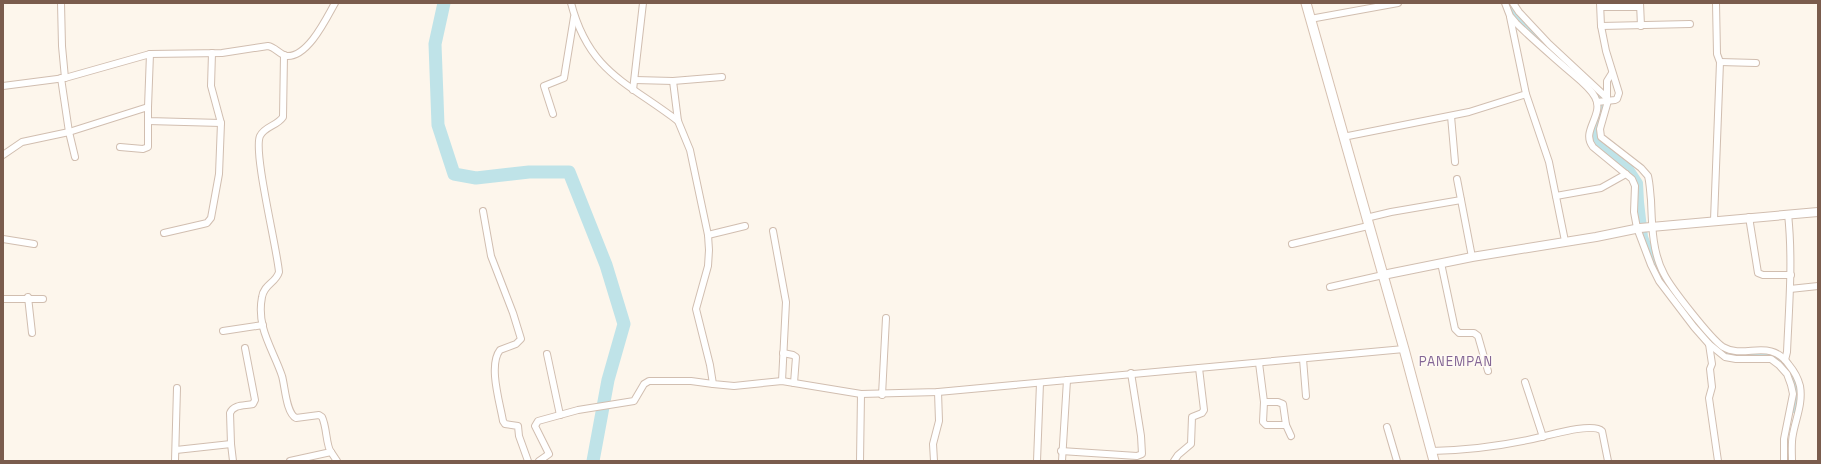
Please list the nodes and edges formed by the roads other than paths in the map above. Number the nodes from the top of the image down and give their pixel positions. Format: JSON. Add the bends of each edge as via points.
{"nodes":[{"id":1,"x":61,"y":3,"type":"edge"},
{"id":2,"x":335,"y":3,"type":"edge"},
{"id":3,"x":570,"y":3,"type":"edge"},
{"id":4,"x":643,"y":3,"type":"edge"},
{"id":5,"x":1306,"y":3,"type":"edge"},
{"id":6,"x":1398,"y":3,"type":"edge"},
{"id":7,"x":1505,"y":3,"type":"edge"},
{"id":8,"x":1513,"y":3,"type":"edge"},
{"id":9,"x":1716,"y":3,"type":"edge"},
{"id":10,"x":1601,"y":5,"type":"edge"},
{"id":11,"x":1640,"y":5,"type":"edge"},
{"id":12,"x":1510,"y":16,"type":"junction"},
{"id":13,"x":574,"y":17,"type":"junction"},
{"id":14,"x":1310,"y":19,"type":"junction"},
{"id":15,"x":1690,"y":24,"type":"dead end"},
{"id":16,"x":1601,"y":26,"type":"junction"},
{"id":17,"x":1641,"y":26,"type":"junction"},
{"id":18,"x":212,"y":53,"type":"junction"},
{"id":19,"x":150,"y":54,"type":"junction"},
{"id":20,"x":284,"y":55,"type":"junction"},
{"id":21,"x":1720,"y":62,"type":"junction"},
{"id":22,"x":1756,"y":63,"type":"dead end"},
{"id":23,"x":1612,"y":73,"type":"junction"},
{"id":24,"x":722,"y":77,"type":"dead end"},
{"id":25,"x":63,"y":78,"type":"junction"},
{"id":26,"x":635,"y":80,"type":"junction"},
{"id":27,"x":673,"y":81,"type":"junction"},
{"id":28,"x":3,"y":86,"type":"edge"},
{"id":29,"x":633,"y":90,"type":"junction"},
{"id":30,"x":1526,"y":94,"type":"junction"},
{"id":31,"x":1603,"y":101,"type":"junction"},
{"id":32,"x":148,"y":107,"type":"junction"},
{"id":33,"x":553,"y":114,"type":"dead end"},
{"id":34,"x":1451,"y":116,"type":"junction"},
{"id":35,"x":148,"y":121,"type":"junction"},
{"id":36,"x":678,"y":121,"type":"junction"},
{"id":37,"x":221,"y":123,"type":"junction"},
{"id":38,"x":69,"y":132,"type":"junction"},
{"id":39,"x":1343,"y":137,"type":"junction"},
{"id":40,"x":120,"y":147,"type":"dead end"},
{"id":41,"x":3,"y":155,"type":"edge"},
{"id":42,"x":75,"y":157,"type":"dead end"},
{"id":43,"x":1455,"y":162,"type":"dead end"},
{"id":44,"x":1626,"y":174,"type":"junction"},
{"id":45,"x":1457,"y":179,"type":"dead end"},
{"id":46,"x":1556,"y":196,"type":"junction"},
{"id":47,"x":1461,"y":200,"type":"junction"},
{"id":48,"x":483,"y":211,"type":"dead end"},
{"id":49,"x":1818,"y":212,"type":"edge"},
{"id":50,"x":1788,"y":214,"type":"junction"},
{"id":51,"x":1749,"y":217,"type":"junction"},
{"id":52,"x":1714,"y":220,"type":"junction"},
{"id":53,"x":1367,"y":222,"type":"junction"},
{"id":54,"x":745,"y":226,"type":"dead end"},
{"id":55,"x":1645,"y":227,"type":"junction"},
{"id":56,"x":773,"y":232,"type":"dead end"},
{"id":57,"x":164,"y":233,"type":"dead end"},
{"id":58,"x":708,"y":235,"type":"junction"},
{"id":59,"x":3,"y":239,"type":"edge"},
{"id":60,"x":1564,"y":241,"type":"junction"},
{"id":61,"x":34,"y":244,"type":"dead end"},
{"id":62,"x":1292,"y":244,"type":"dead end"},
{"id":63,"x":1472,"y":257,"type":"junction"},
{"id":64,"x":1441,"y":263,"type":"junction"},
{"id":65,"x":1383,"y":275,"type":"junction"},
{"id":66,"x":1791,"y":275,"type":"junction"},
{"id":67,"x":1818,"y":286,"type":"edge"},
{"id":68,"x":1330,"y":287,"type":"dead end"},
{"id":69,"x":1790,"y":289,"type":"junction"},
{"id":70,"x":28,"y":298,"type":"junction"},
{"id":71,"x":3,"y":299,"type":"edge"},
{"id":72,"x":43,"y":299,"type":"dead end"},
{"id":73,"x":1685,"y":309,"type":"junction"},
{"id":74,"x":886,"y":318,"type":"dead end"},
{"id":75,"x":263,"y":325,"type":"junction"},
{"id":76,"x":224,"y":331,"type":"dead end"},
{"id":77,"x":32,"y":333,"type":"dead end"},
{"id":78,"x":1709,"y":344,"type":"junction"},
{"id":79,"x":245,"y":348,"type":"dead end"},
{"id":80,"x":1404,"y":349,"type":"junction"},
{"id":81,"x":783,"y":353,"type":"junction"},
{"id":82,"x":547,"y":354,"type":"dead end"},
{"id":83,"x":1303,"y":359,"type":"junction"},
{"id":84,"x":1259,"y":363,"type":"junction"},
{"id":85,"x":1785,"y":364,"type":"junction"},
{"id":86,"x":1199,"y":368,"type":"junction"},
{"id":87,"x":1488,"y":371,"type":"dead end"},
{"id":88,"x":1132,"y":374,"type":"junction"},
{"id":89,"x":1067,"y":380,"type":"junction"},
{"id":90,"x":782,"y":381,"type":"junction"},
{"id":91,"x":794,"y":382,"type":"junction"},
{"id":92,"x":1525,"y":382,"type":"dead end"},
{"id":93,"x":1040,"y":383,"type":"junction"},
{"id":94,"x":713,"y":384,"type":"junction"},
{"id":95,"x":177,"y":388,"type":"dead end"},
{"id":96,"x":938,"y":392,"type":"junction"},
{"id":97,"x":861,"y":394,"type":"junction"},
{"id":98,"x":882,"y":395,"type":"junction"},
{"id":99,"x":1306,"y":396,"type":"dead end"},
{"id":100,"x":1264,"y":402,"type":"junction"},
{"id":101,"x":560,"y":415,"type":"junction"},
{"id":102,"x":1286,"y":425,"type":"junction"},
{"id":103,"x":1387,"y":427,"type":"dead end"},
{"id":104,"x":1291,"y":436,"type":"dead end"},
{"id":105,"x":1543,"y":437,"type":"junction"},
{"id":106,"x":231,"y":444,"type":"junction"},
{"id":107,"x":176,"y":450,"type":"junction"},
{"id":108,"x":1061,"y":451,"type":"junction"},
{"id":109,"x":1432,"y":451,"type":"junction"},
{"id":110,"x":332,"y":452,"type":"junction"},
{"id":111,"x":1116,"y":458,"type":"edge"},
{"id":112,"x":176,"y":461,"type":"edge"},
{"id":113,"x":233,"y":461,"type":"edge"},
{"id":114,"x":290,"y":461,"type":"edge"},
{"id":115,"x":337,"y":461,"type":"edge"},
{"id":116,"x":528,"y":461,"type":"edge"},
{"id":117,"x":539,"y":461,"type":"edge"},
{"id":118,"x":860,"y":461,"type":"edge"},
{"id":119,"x":934,"y":461,"type":"edge"},
{"id":120,"x":1037,"y":461,"type":"edge"},
{"id":121,"x":1062,"y":461,"type":"edge"},
{"id":122,"x":1174,"y":461,"type":"edge"},
{"id":123,"x":1397,"y":461,"type":"edge"},
{"id":124,"x":1434,"y":461,"type":"edge"},
{"id":125,"x":1608,"y":461,"type":"edge"},
{"id":126,"x":1718,"y":461,"type":"edge"},
{"id":127,"x":1784,"y":461,"type":"edge"},
{"id":128,"x":1792,"y":461,"type":"edge"}],
"edges":[{"from":1,"to":25,"type":"street"},
{"from":2,"to":20,"type":"street","via":[[309,43],[293,55]]},
{"from":3,"to":13,"type":"street"},
{"from":4,"to":26,"type":"street"},
{"from":5,"to":14,"type":"main road"},
{"from":6,"to":14,"type":"street"},
{"from":7,"to":12,"type":"street"},
{"from":8,"to":31,"type":"street"},
{"from":9,"to":21,"type":"street","via":[[1717,54]]},
{"from":10,"to":11,"type":"street"},
{"from":10,"to":16,"type":"street"},
{"from":11,"to":17,"type":"street"},
{"from":12,"to":30,"type":"street"},
{"from":12,"to":31,"type":"street","via":[[1526,34]]},
{"from":13,"to":29,"type":"street","via":[[591,51],[605,68]]},
{"from":13,"to":33,"type":"street","via":[[565,75],[562,79],[544,86]]},
{"from":14,"to":39,"type":"main road"},
{"from":15,"to":17,"type":"street"},
{"from":16,"to":17,"type":"street"},
{"from":16,"to":23,"type":"street"},
{"from":18,"to":19,"type":"street"},
{"from":18,"to":20,"type":"street","via":[[268,46]]},
{"from":18,"to":37,"type":"street","via":[[211,86]]},
{"from":19,"to":25,"type":"street"},
{"from":19,"to":32,"type":"street"},
{"from":20,"to":75,"type":"street","via":[[283,117],[263,131],[259,139],[261,172],[279,272],[277,278],[267,285],[262,296]]},
{"from":21,"to":22,"type":"street"},
{"from":21,"to":52,"type":"street"},
{"from":23,"to":31,"type":"street"},
{"from":23,"to":31,"type":"street","via":[[1619,96],[1615,100]]},
{"from":24,"to":27,"type":"street"},
{"from":25,"to":28,"type":"street"},
{"from":25,"to":38,"type":"street"},
{"from":26,"to":27,"type":"street"},
{"from":26,"to":29,"type":"street"},
{"from":27,"to":36,"type":"street"},
{"from":29,"to":36,"type":"street"},
{"from":30,"to":34,"type":"street"},
{"from":30,"to":46,"type":"street","via":[[1549,162]]},
{"from":31,"to":44,"type":"street","via":[[1588,134],[1590,142]]},
{"from":31,"to":55,"type":"street","via":[[1601,136],[1648,176]]},
{"from":32,"to":35,"type":"street"},
{"from":32,"to":38,"type":"street"},
{"from":34,"to":39,"type":"street"},
{"from":34,"to":43,"type":"street"},
{"from":35,"to":37,"type":"street"},
{"from":35,"to":40,"type":"street","via":[[148,147]]},
{"from":36,"to":58,"type":"street","via":[[690,150]]},
{"from":37,"to":57,"type":"street","via":[[219,174],[211,220]]},
{"from":38,"to":41,"type":"street","via":[[22,142]]},
{"from":38,"to":42,"type":"street"},
{"from":39,"to":53,"type":"main road"},
{"from":44,"to":46,"type":"street","via":[[1595,190]]},
{"from":44,"to":55,"type":"street","via":[[1635,186],[1634,212]]},
{"from":45,"to":47,"type":"street"},
{"from":46,"to":60,"type":"street"},
{"from":47,"to":53,"type":"street","via":[[1391,212]]},
{"from":47,"to":63,"type":"street"},
{"from":48,"to":116,"type":"street","via":[[491,256],[514,313],[521,339],[497,354],[497,390],[503,422],[506,425],[518,426]]},
{"from":49,"to":50,"type":"street"},
{"from":50,"to":51,"type":"street"},
{"from":50,"to":66,"type":"street"},
{"from":51,"to":52,"type":"street"},
{"from":51,"to":66,"type":"street","via":[[1758,273]]},
{"from":52,"to":55,"type":"street"},
{"from":53,"to":62,"type":"street"},
{"from":53,"to":65,"type":"main road"},
{"from":54,"to":58,"type":"street"},
{"from":55,"to":60,"type":"street"},
{"from":55,"to":73,"type":"street","via":[[1661,268]]},
{"from":55,"to":73,"type":"street","via":[[1656,276]]},
{"from":56,"to":81,"type":"street","via":[[786,302]]},
{"from":58,"to":94,"type":"street","via":[[708,266],[696,309]]},
{"from":59,"to":61,"type":"street"},
{"from":60,"to":63,"type":"street"},
{"from":63,"to":64,"type":"street"},
{"from":64,"to":65,"type":"street"},
{"from":64,"to":87,"type":"street","via":[[1455,328],[1459,333],[1474,333],[1478,336]]},
{"from":65,"to":68,"type":"street"},
{"from":65,"to":80,"type":"main road"},
{"from":66,"to":69,"type":"street"},
{"from":67,"to":69,"type":"street"},
{"from":69,"to":85,"type":"street"},
{"from":70,"to":71,"type":"street"},
{"from":70,"to":72,"type":"street"},
{"from":70,"to":77,"type":"street"},
{"from":73,"to":78,"type":"street"},
{"from":73,"to":85,"type":"street","via":[[1722,346],[1735,351],[1771,350],[1780,354]]},
{"from":74,"to":98,"type":"street"},
{"from":75,"to":76,"type":"street"},
{"from":75,"to":110,"type":"street","via":[[267,342],[282,376],[291,413],[296,418],[319,415],[322,417],[327,428],[328,447]]},
{"from":78,"to":85,"type":"street","via":[[1728,358],[1771,360]]},
{"from":78,"to":126,"type":"street","via":[[1712,387],[1709,398]]},
{"from":79,"to":106,"type":"street","via":[[255,400],[252,405],[237,406],[231,410]]},
{"from":80,"to":83,"type":"street"},
{"from":80,"to":109,"type":"main road"},
{"from":81,"to":90,"type":"street"},
{"from":81,"to":91,"type":"street","via":[[796,357]]},
{"from":82,"to":101,"type":"street"},
{"from":83,"to":84,"type":"street"},
{"from":83,"to":99,"type":"street"},
{"from":84,"to":86,"type":"street"},
{"from":84,"to":100,"type":"street"},
{"from":85,"to":127,"type":"street","via":[[1793,394],[1784,439]]},
{"from":85,"to":128,"type":"street","via":[[1798,379],[1801,395],[1792,435]]},
{"from":86,"to":88,"type":"street"},
{"from":86,"to":122,"type":"street","via":[[1204,410],[1192,417],[1191,444]]},
{"from":88,"to":89,"type":"street"},
{"from":88,"to":111,"type":"street","via":[[1142,453],[1140,456]]},
{"from":89,"to":93,"type":"street"},
{"from":89,"to":108,"type":"street"},
{"from":90,"to":91,"type":"street"},
{"from":90,"to":94,"type":"street","via":[[734,386]]},
{"from":91,"to":97,"type":"street"},
{"from":92,"to":105,"type":"street"},
{"from":93,"to":96,"type":"street"},
{"from":93,"to":120,"type":"street"},
{"from":94,"to":101,"type":"street","via":[[649,381],[644,384],[636,400]]},
{"from":95,"to":107,"type":"street"},
{"from":96,"to":98,"type":"street"},
{"from":96,"to":119,"type":"street","via":[[939,421],[933,444]]},
{"from":97,"to":98,"type":"street"},
{"from":97,"to":118,"type":"street"},
{"from":100,"to":102,"type":"street","via":[[1283,404]]},
{"from":100,"to":102,"type":"street","via":[[1264,424]]},
{"from":101,"to":117,"type":"street","via":[[536,423],[549,454]]},
{"from":102,"to":104,"type":"street"},
{"from":103,"to":123,"type":"street"},
{"from":105,"to":109,"type":"street"},
{"from":105,"to":125,"type":"street","via":[[1575,430],[1598,429],[1602,431]]},
{"from":106,"to":107,"type":"street"},
{"from":106,"to":113,"type":"street"},
{"from":107,"to":112,"type":"street"},
{"from":108,"to":111,"type":"street"},
{"from":108,"to":121,"type":"street"},
{"from":109,"to":124,"type":"main road"},
{"from":110,"to":114,"type":"street"},
{"from":110,"to":115,"type":"street"}]}
